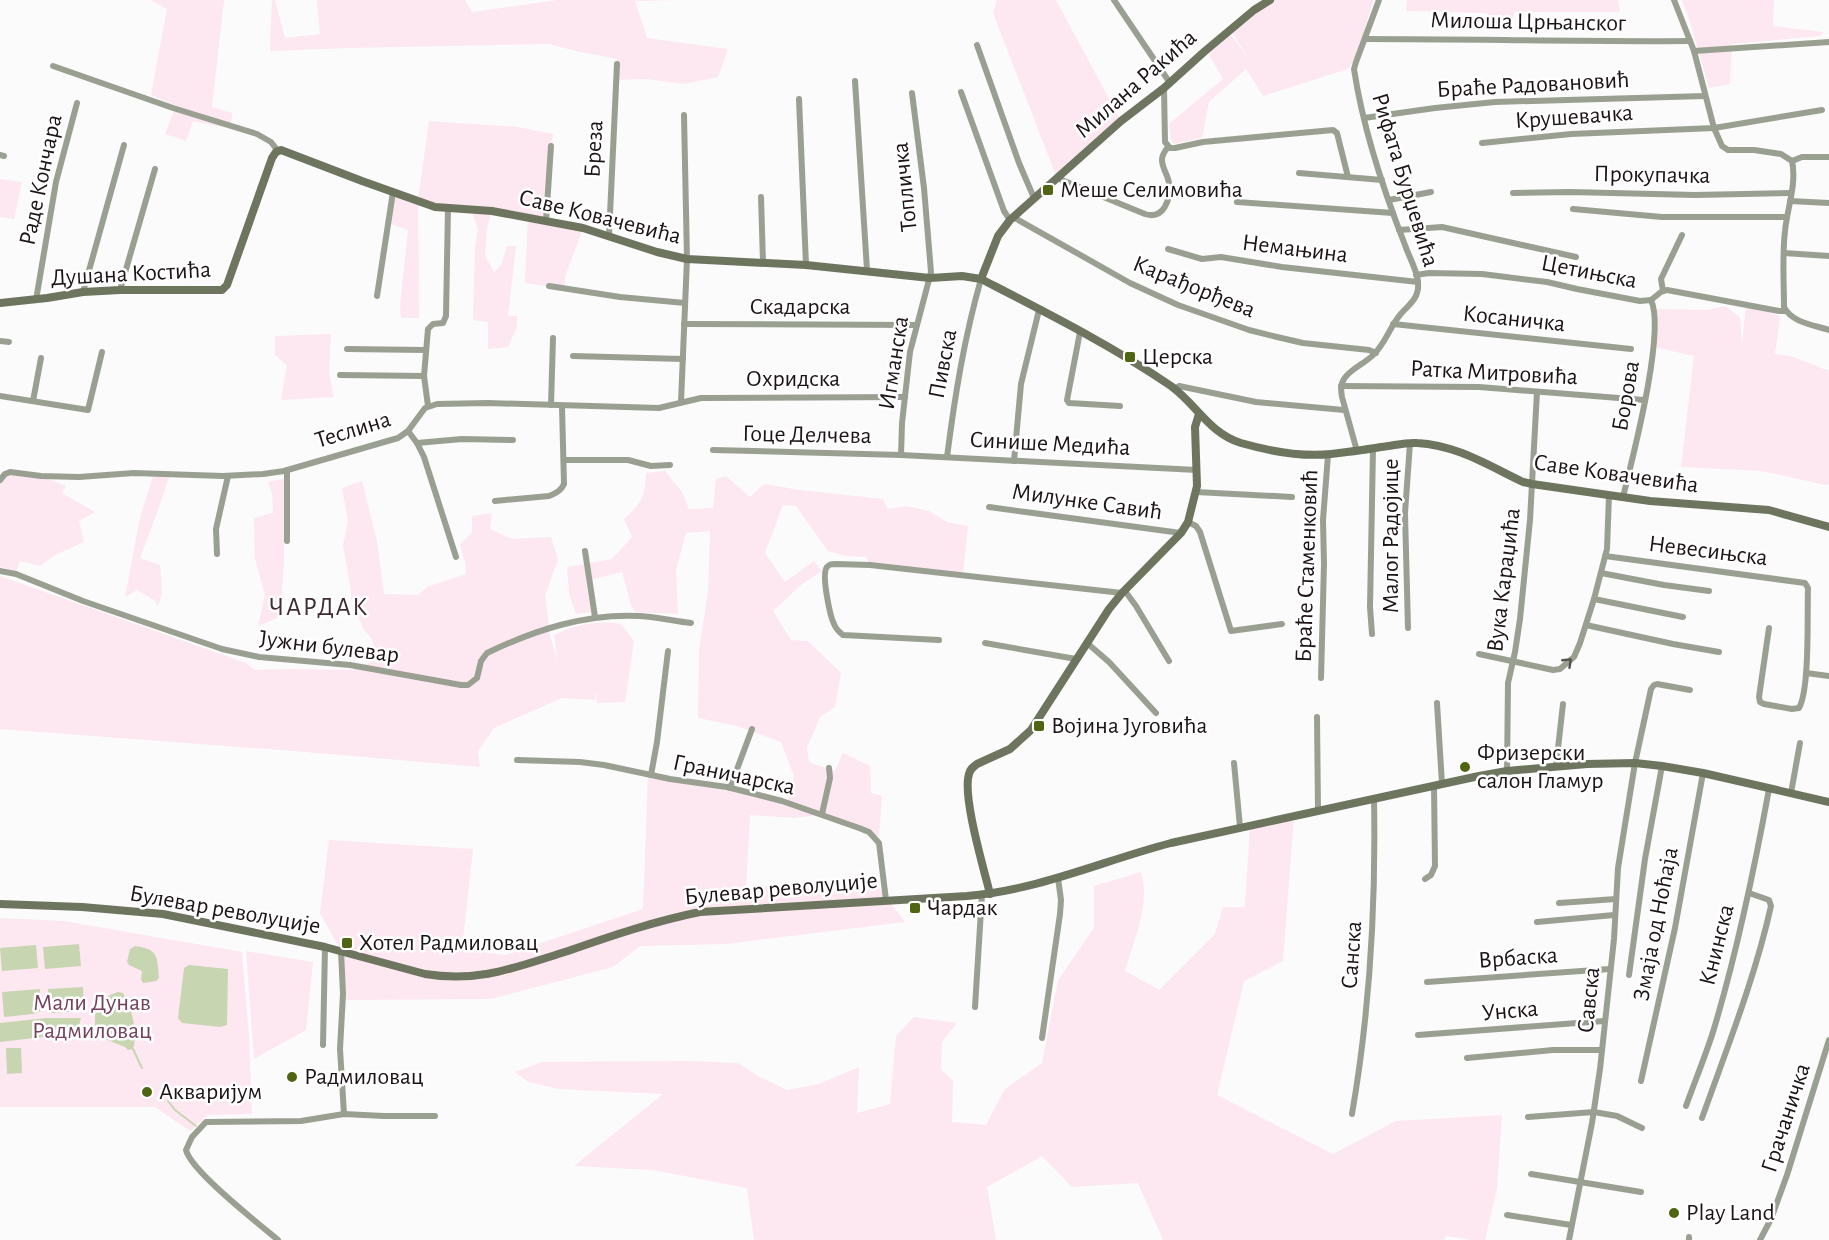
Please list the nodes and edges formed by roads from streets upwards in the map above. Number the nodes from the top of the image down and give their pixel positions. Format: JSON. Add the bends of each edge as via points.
{"nodes":[{"id":1,"x":1114,"y":0,"type":"edge"},
{"id":2,"x":1270,"y":0,"type":"edge"},
{"id":3,"x":1379,"y":0,"type":"edge"},
{"id":4,"x":1674,"y":0,"type":"edge"},
{"id":5,"x":1365,"y":39,"type":"junction"},
{"id":6,"x":1690,"y":41,"type":"junction"},
{"id":7,"x":1829,"y":42,"type":"edge"},
{"id":8,"x":977,"y":45,"type":"dead end"},
{"id":9,"x":1694,"y":51,"type":"junction"},
{"id":10,"x":616,"y":64,"type":"dead end"},
{"id":11,"x":53,"y":66,"type":"dead end"},
{"id":12,"x":855,"y":81,"type":"dead end"},
{"id":13,"x":1167,"y":86,"type":"junction"},
{"id":14,"x":961,"y":92,"type":"dead end"},
{"id":15,"x":912,"y":93,"type":"dead end"},
{"id":16,"x":1705,"y":96,"type":"junction"},
{"id":17,"x":799,"y":99,"type":"dead end"},
{"id":18,"x":76,"y":103,"type":"dead end"},
{"id":19,"x":1822,"y":110,"type":"dead end"},
{"id":20,"x":684,"y":116,"type":"dead end"},
{"id":21,"x":1364,"y":118,"type":"junction"},
{"id":22,"x":1714,"y":128,"type":"junction"},
{"id":23,"x":1482,"y":143,"type":"dead end"},
{"id":24,"x":124,"y":145,"type":"dead end"},
{"id":25,"x":551,"y":146,"type":"dead end"},
{"id":26,"x":1168,"y":147,"type":"junction"},
{"id":27,"x":278,"y":151,"type":"junction"},
{"id":28,"x":1829,"y":157,"type":"edge"},
{"id":29,"x":1792,"y":161,"type":"junction"},
{"id":30,"x":155,"y":169,"type":"dead end"},
{"id":31,"x":1299,"y":173,"type":"dead end"},
{"id":32,"x":1348,"y":177,"type":"junction"},
{"id":33,"x":1057,"y":178,"type":"junction"},
{"id":34,"x":1382,"y":180,"type":"junction"},
{"id":35,"x":393,"y":192,"type":"junction"},
{"id":36,"x":1431,"y":192,"type":"dead end"},
{"id":37,"x":1513,"y":193,"type":"dead end"},
{"id":38,"x":1791,"y":193,"type":"junction"},
{"id":39,"x":761,"y":197,"type":"dead end"},
{"id":40,"x":1034,"y":198,"type":"junction"},
{"id":41,"x":1389,"y":201,"type":"junction"},
{"id":42,"x":1790,"y":201,"type":"junction"},
{"id":43,"x":1237,"y":202,"type":"dead end"},
{"id":44,"x":1829,"y":203,"type":"edge"},
{"id":45,"x":448,"y":208,"type":"junction"},
{"id":46,"x":1573,"y":209,"type":"dead end"},
{"id":47,"x":1393,"y":213,"type":"junction"},
{"id":48,"x":1787,"y":217,"type":"junction"},
{"id":49,"x":1011,"y":218,"type":"junction"},
{"id":50,"x":546,"y":220,"type":"junction"},
{"id":51,"x":1399,"y":230,"type":"junction"},
{"id":52,"x":1682,"y":235,"type":"dead end"},
{"id":53,"x":609,"y":236,"type":"junction"},
{"id":54,"x":1168,"y":249,"type":"dead end"},
{"id":55,"x":1784,"y":253,"type":"junction"},
{"id":56,"x":1829,"y":256,"type":"edge"},
{"id":57,"x":1576,"y":257,"type":"dead end"},
{"id":58,"x":687,"y":259,"type":"junction"},
{"id":59,"x":763,"y":262,"type":"junction"},
{"id":60,"x":806,"y":264,"type":"junction"},
{"id":61,"x":867,"y":270,"type":"junction"},
{"id":62,"x":930,"y":278,"type":"junction"},
{"id":63,"x":981,"y":279,"type":"junction"},
{"id":64,"x":1417,"y":279,"type":"junction"},
{"id":65,"x":549,"y":286,"type":"dead end"},
{"id":66,"x":120,"y":290,"type":"junction"},
{"id":67,"x":1663,"y":291,"type":"junction"},
{"id":68,"x":83,"y":292,"type":"junction"},
{"id":69,"x":377,"y":296,"type":"dead end"},
{"id":70,"x":36,"y":300,"type":"junction"},
{"id":71,"x":1652,"y":300,"type":"junction"},
{"id":72,"x":0,"y":303,"type":"edge"},
{"id":73,"x":685,"y":303,"type":"junction"},
{"id":74,"x":1039,"y":310,"type":"junction"},
{"id":75,"x":1786,"y":310,"type":"junction"},
{"id":76,"x":684,"y":324,"type":"junction"},
{"id":77,"x":1393,"y":324,"type":"junction"},
{"id":78,"x":916,"y":325,"type":"junction"},
{"id":79,"x":1829,"y":330,"type":"edge"},
{"id":80,"x":1080,"y":332,"type":"junction"},
{"id":81,"x":553,"y":338,"type":"dead end"},
{"id":82,"x":0,"y":341,"type":"edge"},
{"id":83,"x":9,"y":342,"type":"dead end"},
{"id":84,"x":347,"y":349,"type":"dead end"},
{"id":85,"x":1631,"y":349,"type":"dead end"},
{"id":86,"x":425,"y":350,"type":"junction"},
{"id":87,"x":102,"y":352,"type":"dead end"},
{"id":88,"x":1376,"y":353,"type":"junction"},
{"id":89,"x":573,"y":356,"type":"dead end"},
{"id":90,"x":41,"y":358,"type":"dead end"},
{"id":91,"x":682,"y":359,"type":"junction"},
{"id":92,"x":340,"y":375,"type":"dead end"},
{"id":93,"x":424,"y":376,"type":"junction"},
{"id":94,"x":1341,"y":386,"type":"junction"},
{"id":95,"x":1174,"y":389,"type":"junction"},
{"id":96,"x":1538,"y":392,"type":"junction"},
{"id":97,"x":0,"y":396,"type":"edge"},
{"id":98,"x":904,"y":397,"type":"junction"},
{"id":99,"x":1644,"y":399,"type":"junction"},
{"id":100,"x":33,"y":401,"type":"junction"},
{"id":101,"x":681,"y":402,"type":"junction"},
{"id":102,"x":551,"y":405,"type":"junction"},
{"id":103,"x":428,"y":406,"type":"junction"},
{"id":104,"x":1120,"y":406,"type":"dead end"},
{"id":105,"x":562,"y":407,"type":"junction"},
{"id":106,"x":1344,"y":410,"type":"junction"},
{"id":107,"x":1199,"y":414,"type":"junction"},
{"id":108,"x":408,"y":431,"type":"junction"},
{"id":109,"x":513,"y":440,"type":"dead end"},
{"id":110,"x":417,"y":443,"type":"junction"},
{"id":111,"x":1410,"y":443,"type":"junction"},
{"id":112,"x":1373,"y":449,"type":"junction"},
{"id":113,"x":713,"y":450,"type":"dead end"},
{"id":114,"x":1357,"y":451,"type":"junction"},
{"id":115,"x":901,"y":454,"type":"junction"},
{"id":116,"x":1328,"y":454,"type":"junction"},
{"id":117,"x":946,"y":457,"type":"junction"},
{"id":118,"x":564,"y":460,"type":"junction"},
{"id":119,"x":1014,"y":461,"type":"junction"},
{"id":120,"x":670,"y":465,"type":"dead end"},
{"id":121,"x":287,"y":470,"type":"junction"},
{"id":122,"x":1197,"y":470,"type":"junction"},
{"id":123,"x":228,"y":476,"type":"junction"},
{"id":124,"x":0,"y":480,"type":"edge"},
{"id":125,"x":1532,"y":484,"type":"junction"},
{"id":126,"x":1196,"y":492,"type":"junction"},
{"id":127,"x":1609,"y":495,"type":"junction"},
{"id":128,"x":1292,"y":497,"type":"dead end"},
{"id":129,"x":1623,"y":497,"type":"junction"},
{"id":130,"x":495,"y":501,"type":"dead end"},
{"id":131,"x":989,"y":507,"type":"dead end"},
{"id":132,"x":1188,"y":522,"type":"junction"},
{"id":133,"x":1829,"y":527,"type":"edge"},
{"id":134,"x":1180,"y":533,"type":"junction"},
{"id":135,"x":287,"y":541,"type":"dead end"},
{"id":136,"x":585,"y":551,"type":"dead end"},
{"id":137,"x":217,"y":554,"type":"dead end"},
{"id":138,"x":1605,"y":556,"type":"junction"},
{"id":139,"x":456,"y":557,"type":"dead end"},
{"id":140,"x":0,"y":571,"type":"edge"},
{"id":141,"x":1601,"y":573,"type":"junction"},
{"id":142,"x":1709,"y":591,"type":"dead end"},
{"id":143,"x":1123,"y":592,"type":"junction"},
{"id":144,"x":1594,"y":599,"type":"junction"},
{"id":145,"x":595,"y":617,"type":"junction"},
{"id":146,"x":1683,"y":617,"type":"dead end"},
{"id":147,"x":691,"y":623,"type":"dead end"},
{"id":148,"x":1282,"y":624,"type":"dead end"},
{"id":149,"x":1586,"y":625,"type":"junction"},
{"id":150,"x":1408,"y":628,"type":"dead end"},
{"id":151,"x":1769,"y":628,"type":"dead end"},
{"id":152,"x":1372,"y":634,"type":"dead end"},
{"id":153,"x":939,"y":640,"type":"dead end"},
{"id":154,"x":985,"y":643,"type":"dead end"},
{"id":155,"x":1087,"y":643,"type":"junction"},
{"id":156,"x":668,"y":651,"type":"dead end"},
{"id":157,"x":1719,"y":652,"type":"dead end"},
{"id":158,"x":1479,"y":654,"type":"dead end"},
{"id":159,"x":1076,"y":659,"type":"junction"},
{"id":160,"x":1169,"y":662,"type":"dead end"},
{"id":161,"x":1513,"y":662,"type":"junction"},
{"id":162,"x":1806,"y":672,"type":"junction"},
{"id":163,"x":1829,"y":676,"type":"edge"},
{"id":164,"x":1321,"y":678,"type":"dead end"},
{"id":165,"x":1690,"y":690,"type":"dead end"},
{"id":166,"x":1437,"y":703,"type":"dead end"},
{"id":167,"x":1563,"y":704,"type":"dead end"},
{"id":168,"x":1156,"y":713,"type":"dead end"},
{"id":169,"x":1317,"y":717,"type":"dead end"},
{"id":170,"x":752,"y":729,"type":"dead end"},
{"id":171,"x":1800,"y":743,"type":"dead end"},
{"id":172,"x":517,"y":760,"type":"dead end"},
{"id":173,"x":1234,"y":763,"type":"dead end"},
{"id":174,"x":1635,"y":763,"type":"junction"},
{"id":175,"x":1556,"y":766,"type":"junction"},
{"id":176,"x":1662,"y":766,"type":"junction"},
{"id":177,"x":829,"y":768,"type":"dead end"},
{"id":178,"x":1507,"y":771,"type":"junction"},
{"id":179,"x":1703,"y":773,"type":"junction"},
{"id":180,"x":651,"y":775,"type":"junction"},
{"id":181,"x":1438,"y":785,"type":"junction"},
{"id":182,"x":730,"y":788,"type":"junction"},
{"id":183,"x":1769,"y":789,"type":"junction"},
{"id":184,"x":1791,"y":793,"type":"junction"},
{"id":185,"x":1374,"y":799,"type":"junction"},
{"id":186,"x":1829,"y":802,"type":"edge"},
{"id":187,"x":1318,"y":811,"type":"junction"},
{"id":188,"x":822,"y":814,"type":"junction"},
{"id":189,"x":1240,"y":827,"type":"junction"},
{"id":190,"x":1058,"y":878,"type":"junction"},
{"id":191,"x":1425,"y":879,"type":"dead end"},
{"id":192,"x":1749,"y":893,"type":"junction"},
{"id":193,"x":986,"y":894,"type":"junction"},
{"id":194,"x":1616,"y":899,"type":"junction"},
{"id":195,"x":885,"y":900,"type":"junction"},
{"id":196,"x":1559,"y":903,"type":"dead end"},
{"id":197,"x":0,"y":904,"type":"edge"},
{"id":198,"x":1614,"y":915,"type":"junction"},
{"id":199,"x":1537,"y":922,"type":"dead end"},
{"id":200,"x":325,"y":947,"type":"junction"},
{"id":201,"x":341,"y":951,"type":"junction"},
{"id":202,"x":1610,"y":969,"type":"junction"},
{"id":203,"x":1629,"y":975,"type":"dead end"},
{"id":204,"x":1427,"y":982,"type":"dead end"},
{"id":205,"x":975,"y":1007,"type":"dead end"},
{"id":206,"x":1604,"y":1021,"type":"junction"},
{"id":207,"x":1418,"y":1035,"type":"dead end"},
{"id":208,"x":1042,"y":1038,"type":"dead end"},
{"id":209,"x":1829,"y":1040,"type":"edge"},
{"id":210,"x":323,"y":1046,"type":"dead end"},
{"id":211,"x":1602,"y":1050,"type":"junction"},
{"id":212,"x":1467,"y":1058,"type":"dead end"},
{"id":213,"x":1641,"y":1081,"type":"dead end"},
{"id":214,"x":1686,"y":1106,"type":"dead end"},
{"id":215,"x":1593,"y":1112,"type":"junction"},
{"id":216,"x":344,"y":1114,"type":"junction"},
{"id":217,"x":1352,"y":1114,"type":"dead end"},
{"id":218,"x":435,"y":1116,"type":"dead end"},
{"id":219,"x":1528,"y":1117,"type":"dead end"},
{"id":220,"x":1701,"y":1118,"type":"dead end"},
{"id":221,"x":1642,"y":1128,"type":"dead end"},
{"id":222,"x":1531,"y":1174,"type":"dead end"},
{"id":223,"x":1579,"y":1182,"type":"junction"},
{"id":224,"x":1641,"y":1192,"type":"dead end"},
{"id":225,"x":1507,"y":1215,"type":"dead end"},
{"id":226,"x":1571,"y":1225,"type":"junction"},
{"id":227,"x":278,"y":1240,"type":"edge"},
{"id":228,"x":1569,"y":1240,"type":"edge"},
{"id":229,"x":1760,"y":1240,"type":"edge"}],
"edges":[{"from":1,"to":13,"type":"street"},
{"from":2,"to":13,"type":"street","name":"Милана Ракића","via":[[1241,20]]},
{"from":3,"to":5,"type":"street","name":"Рифата Бурџевића"},
{"from":4,"to":6,"type":"street"},
{"from":5,"to":6,"type":"street","name":"Милоша Црњанског"},
{"from":5,"to":21,"type":"street","name":"Рифата Бурџевића","via":[[1354,66]]},
{"from":6,"to":9,"type":"street"},
{"from":7,"to":9,"type":"street"},
{"from":8,"to":40,"type":"street"},
{"from":9,"to":16,"type":"street"},
{"from":10,"to":53,"type":"street","name":"Бреза"},
{"from":11,"to":27,"type":"street","name":"Саве Ковачевића","via":[[257,134]]},
{"from":12,"to":61,"type":"street"},
{"from":13,"to":26,"type":"street"},
{"from":13,"to":33,"type":"street","name":"Милана Ракића"},
{"from":14,"to":49,"type":"street","via":[[1004,211]]},
{"from":15,"to":62,"type":"street","name":"Топличка"},
{"from":16,"to":21,"type":"street","name":"Браће Радовановић","via":[[1485,103]]},
{"from":16,"to":22,"type":"street"},
{"from":17,"to":60,"type":"street"},
{"from":18,"to":70,"type":"street","name":"Раде Кончара","via":[[56,182]]},
{"from":19,"to":22,"type":"street","name":"Крушевачка"},
{"from":20,"to":58,"type":"street"},
{"from":21,"to":34,"type":"street","name":"Рифата Бурџевића"},
{"from":22,"to":23,"type":"street","name":"Крушевачка","via":[[1571,134]]},
{"from":22,"to":29,"type":"street","via":[[1726,149],[1772,152]]},
{"from":24,"to":68,"type":"street"},
{"from":25,"to":50,"type":"street"},
{"from":26,"to":32,"type":"street","via":[[1333,130]]},
{"from":26,"to":33,"type":"street","via":[[1162,162],[1169,191],[1166,206],[1156,216]]},
{"from":27,"to":35,"type":"street","name":"Саве Ковачевића"},
{"from":27,"to":66,"type":"street","name":"Душана Костића","via":[[222,290]]},
{"from":28,"to":29,"type":"street"},
{"from":29,"to":38,"type":"street"},
{"from":30,"to":66,"type":"street"},
{"from":31,"to":32,"type":"street"},
{"from":32,"to":34,"type":"street"},
{"from":33,"to":40,"type":"street","name":"Милана Ракића"},
{"from":34,"to":41,"type":"street","name":"Рифата Бурџевића"},
{"from":35,"to":45,"type":"street","name":"Саве Ковачевића"},
{"from":35,"to":69,"type":"street"},
{"from":36,"to":41,"type":"street"},
{"from":37,"to":38,"type":"street","name":"Прокупачка"},
{"from":38,"to":42,"type":"street"},
{"from":39,"to":59,"type":"street"},
{"from":40,"to":49,"type":"street","name":"Милана Ракића"},
{"from":41,"to":47,"type":"street","name":"Рифата Бурџевића"},
{"from":42,"to":44,"type":"street"},
{"from":42,"to":48,"type":"street"},
{"from":43,"to":47,"type":"street"},
{"from":45,"to":50,"type":"street","name":"Саве Ковачевића"},
{"from":45,"to":86,"type":"street","via":[[446,316],[443,323],[428,328]]},
{"from":46,"to":48,"type":"street","via":[[1662,217]]},
{"from":47,"to":51,"type":"street","name":"Рифата Бурџевића"},
{"from":48,"to":55,"type":"street"},
{"from":49,"to":63,"type":"street","name":"Милана Ракића","via":[[998,236]]},
{"from":49,"to":88,"type":"street","name":"Карађорђева","via":[[1178,305],[1277,337]]},
{"from":50,"to":53,"type":"street","name":"Саве Ковачевића"},
{"from":51,"to":57,"type":"street","via":[[1442,227]]},
{"from":51,"to":64,"type":"street","name":"Рифата Бурџевића"},
{"from":52,"to":67,"type":"street","via":[[1661,279]]},
{"from":53,"to":58,"type":"street","name":"Саве Ковачевића"},
{"from":54,"to":64,"type":"street","name":"Немањина","via":[[1203,259]]},
{"from":55,"to":56,"type":"street"},
{"from":55,"to":75,"type":"street"},
{"from":58,"to":59,"type":"street","name":"Саве Ковачевића"},
{"from":58,"to":73,"type":"street"},
{"from":59,"to":60,"type":"street","name":"Саве Ковачевића"},
{"from":60,"to":61,"type":"street","name":"Саве Ковачевића"},
{"from":61,"to":62,"type":"street","name":"Саве Ковачевића"},
{"from":62,"to":63,"type":"street","name":"Саве Ковачевића"},
{"from":62,"to":78,"type":"street","name":"Игманска"},
{"from":63,"to":74,"type":"street","name":"Саве Ковачевића"},
{"from":63,"to":117,"type":"street","name":"Пивска","via":[[956,384]]},
{"from":64,"to":71,"type":"street","name":"Цетињска","via":[[1429,273],[1482,274]]},
{"from":64,"to":77,"type":"street","name":"Рифата Бурџевића","via":[[1415,298]]},
{"from":65,"to":73,"type":"street"},
{"from":66,"to":68,"type":"street","name":"Душана Костића"},
{"from":67,"to":71,"type":"street","name":"Цетињска"},
{"from":67,"to":75,"type":"street","name":"Цетињска"},
{"from":68,"to":70,"type":"street","name":"Душана Костића"},
{"from":70,"to":72,"type":"street","name":"Душана Костића"},
{"from":71,"to":99,"type":"street","name":"Борова","via":[[1654,346]]},
{"from":73,"to":76,"type":"street"},
{"from":74,"to":80,"type":"street","name":"Саве Ковачевића"},
{"from":74,"to":119,"type":"street","via":[[1021,384]]},
{"from":75,"to":79,"type":"street","via":[[1799,321]]},
{"from":76,"to":78,"type":"street","name":"Скадарска"},
{"from":76,"to":91,"type":"street"},
{"from":77,"to":85,"type":"street","name":"Косаничка"},
{"from":77,"to":88,"type":"street","name":"Рифата Бурџевића"},
{"from":78,"to":98,"type":"street","name":"Игманска"},
{"from":80,"to":95,"type":"street","name":"Саве Ковачевића"},
{"from":80,"to":104,"type":"street","via":[[1067,400]]},
{"from":81,"to":102,"type":"street"},
{"from":82,"to":83,"type":"street"},
{"from":84,"to":86,"type":"street"},
{"from":86,"to":93,"type":"street"},
{"from":87,"to":100,"type":"street","via":[[88,410]]},
{"from":88,"to":94,"type":"street","name":"Рифата Бурџевића","via":[[1347,375]]},
{"from":89,"to":91,"type":"street"},
{"from":90,"to":100,"type":"street"},
{"from":91,"to":101,"type":"street"},
{"from":92,"to":93,"type":"street"},
{"from":93,"to":103,"type":"street"},
{"from":94,"to":96,"type":"street","name":"Ратка Митровића","via":[[1448,386]]},
{"from":94,"to":106,"type":"street"},
{"from":95,"to":106,"type":"street"},
{"from":95,"to":107,"type":"street","name":"Саве Ковачевића"},
{"from":96,"to":99,"type":"street","name":"Ратка Митровића"},
{"from":96,"to":125,"type":"street","name":"Вука Караџића"},
{"from":97,"to":100,"type":"street"},
{"from":98,"to":101,"type":"street","name":"Охридска","via":[[719,397]]},
{"from":98,"to":115,"type":"street","name":"Игманска"},
{"from":99,"to":129,"type":"street","name":"Борова"},
{"from":101,"to":105,"type":"street","name":"Охридска","via":[[659,408]]},
{"from":102,"to":103,"type":"street"},
{"from":102,"to":105,"type":"street"},
{"from":103,"to":108,"type":"street","name":"Теслина"},
{"from":105,"to":118,"type":"street"},
{"from":106,"to":114,"type":"street"},
{"from":107,"to":116,"type":"street","name":"Саве Ковачевића","via":[[1222,434],[1242,443],[1282,452]]},
{"from":107,"to":122,"type":"street","via":[[1195,427]]},
{"from":108,"to":110,"type":"street"},
{"from":108,"to":121,"type":"street","name":"Теслина","via":[[388,442]]},
{"from":109,"to":110,"type":"street"},
{"from":110,"to":139,"type":"street"},
{"from":111,"to":112,"type":"street","name":"Саве Ковачевића"},
{"from":111,"to":125,"type":"street","name":"Саве Ковачевића","via":[[1458,451]]},
{"from":111,"to":150,"type":"street","name":"Малог Радојице","via":[[1405,513]]},
{"from":112,"to":114,"type":"street","name":"Саве Ковачевића"},
{"from":112,"to":152,"type":"street"},
{"from":113,"to":115,"type":"street","name":"Гоце Делчева"},
{"from":114,"to":116,"type":"street","name":"Саве Ковачевића"},
{"from":115,"to":117,"type":"street","name":"Синише Медића"},
{"from":116,"to":164,"type":"street","name":"Браће Стаменковић"},
{"from":117,"to":119,"type":"street","name":"Синише Медића"},
{"from":118,"to":120,"type":"street","via":[[628,460],[651,466]]},
{"from":118,"to":130,"type":"street","via":[[564,484],[557,493]]},
{"from":119,"to":122,"type":"street","name":"Синише Медића"},
{"from":121,"to":123,"type":"street","name":"Теслина"},
{"from":121,"to":135,"type":"street"},
{"from":122,"to":126,"type":"street"},
{"from":123,"to":124,"type":"street","name":"Теслина","via":[[154,473],[79,477],[10,472]]},
{"from":123,"to":137,"type":"street","via":[[216,529]]},
{"from":125,"to":127,"type":"street","name":"Саве Ковачевића"},
{"from":125,"to":161,"type":"street","name":"Вука Караџића"},
{"from":126,"to":128,"type":"street"},
{"from":126,"to":132,"type":"street"},
{"from":127,"to":129,"type":"street","name":"Саве Ковачевића"},
{"from":127,"to":138,"type":"street"},
{"from":129,"to":133,"type":"street","name":"Саве Ковачевића","via":[[1769,510]]},
{"from":131,"to":134,"type":"street","name":"Милунке Савић"},
{"from":132,"to":134,"type":"street"},
{"from":132,"to":148,"type":"street","via":[[1200,532],[1231,631]]},
{"from":134,"to":143,"type":"street"},
{"from":136,"to":145,"type":"street"},
{"from":138,"to":141,"type":"street"},
{"from":138,"to":162,"type":"street","name":"Невесињска","via":[[1805,583]]},
{"from":140,"to":145,"type":"street","name":"Јужни булевар","via":[[232,652],[350,665],[461,685],[477,678],[481,661],[488,653],[547,629]]},
{"from":141,"to":142,"type":"street"},
{"from":141,"to":144,"type":"street"},
{"from":143,"to":153,"type":"street","via":[[870,565],[836,564],[826,568],[832,621],[843,635]]},
{"from":143,"to":155,"type":"street"},
{"from":143,"to":160,"type":"street","via":[[1136,606]]},
{"from":144,"to":146,"type":"street"},
{"from":144,"to":149,"type":"street"},
{"from":145,"to":147,"type":"street","name":"Јужни булевар","via":[[640,616]]},
{"from":149,"to":157,"type":"street"},
{"from":161,"to":149,"type":"street","one_way":true,"via":[[1560,669],[1574,657]]},
{"from":151,"to":162,"type":"street","via":[[1760,702],[1792,710],[1799,708]]},
{"from":154,"to":159,"type":"street"},
{"from":155,"to":159,"type":"street"},
{"from":155,"to":168,"type":"street"},
{"from":156,"to":180,"type":"street"},
{"from":158,"to":161,"type":"street"},
{"from":159,"to":193,"type":"street","via":[[1031,730],[1010,749],[977,764],[969,773],[967,783]]},
{"from":161,"to":178,"type":"street","name":"Вука Караџића","via":[[1508,683]]},
{"from":162,"to":163,"type":"street"},
{"from":165,"to":174,"type":"street","via":[[1657,684],[1652,687]]},
{"from":166,"to":181,"type":"street"},
{"from":167,"to":175,"type":"street"},
{"from":169,"to":187,"type":"street"},
{"from":170,"to":182,"type":"street"},
{"from":171,"to":184,"type":"street"},
{"from":172,"to":180,"type":"street","name":"Граничарска","via":[[580,762]]},
{"from":173,"to":189,"type":"street"},
{"from":174,"to":175,"type":"street","name":"Булевар револуције"},
{"from":174,"to":176,"type":"street","name":"Булевар револуције"},
{"from":174,"to":194,"type":"street","name":"Савска"},
{"from":175,"to":178,"type":"street","name":"Булевар револуције"},
{"from":176,"to":179,"type":"street","name":"Булевар револуције"},
{"from":176,"to":203,"type":"street"},
{"from":177,"to":188,"type":"street"},
{"from":178,"to":181,"type":"street","name":"Булевар револуције"},
{"from":179,"to":183,"type":"street","name":"Булевар револуције"},
{"from":179,"to":213,"type":"street","name":"Змаја од Ноћаја","via":[[1676,928]]},
{"from":180,"to":182,"type":"street","name":"Граничарска"},
{"from":181,"to":185,"type":"street","name":"Булевар револуције"},
{"from":181,"to":191,"type":"street","via":[[1436,866]]},
{"from":182,"to":188,"type":"street","name":"Граничарска"},
{"from":183,"to":184,"type":"street","name":"Булевар револуције"},
{"from":183,"to":192,"type":"street","name":"Книнска"},
{"from":184,"to":186,"type":"street","name":"Булевар револуције"},
{"from":185,"to":187,"type":"street","name":"Булевар револуције"},
{"from":185,"to":217,"type":"street","name":"Санска","via":[[1371,957]]},
{"from":187,"to":189,"type":"street","name":"Булевар револуције"},
{"from":188,"to":195,"type":"street","name":"Граничарска","via":[[875,836]]},
{"from":189,"to":190,"type":"street","name":"Булевар револуције","via":[[1145,850]]},
{"from":190,"to":193,"type":"street","name":"Булевар револуције"},
{"from":190,"to":208,"type":"street","via":[[1060,914]]},
{"from":192,"to":214,"type":"street","name":"Книнска","via":[[1712,1033]]},
{"from":192,"to":220,"type":"street","via":[[1769,900],[1771,906],[1757,959]]},
{"from":193,"to":195,"type":"street","name":"Булевар револуције"},
{"from":193,"to":205,"type":"street"},
{"from":194,"to":196,"type":"street"},
{"from":194,"to":198,"type":"street","name":"Савска"},
{"from":195,"to":201,"type":"street","name":"Булевар револуције","via":[[700,912],[474,977],[425,974]]},
{"from":197,"to":200,"type":"street","name":"Булевар револуције","via":[[163,914]]},
{"from":198,"to":199,"type":"street"},
{"from":198,"to":202,"type":"street","name":"Савска"},
{"from":200,"to":201,"type":"street","name":"Булевар револуције"},
{"from":200,"to":210,"type":"street"},
{"from":201,"to":216,"type":"street"},
{"from":202,"to":204,"type":"street","name":"Врбаска"},
{"from":202,"to":206,"type":"street","name":"Савска"},
{"from":206,"to":207,"type":"street","name":"Унска"},
{"from":206,"to":211,"type":"street","name":"Савска"},
{"from":209,"to":229,"type":"street","name":"Грачаничка","via":[[1787,1175]]},
{"from":211,"to":212,"type":"street"},
{"from":211,"to":215,"type":"street","name":"Савска"},
{"from":215,"to":219,"type":"street"},
{"from":215,"to":221,"type":"street","via":[[1617,1116]]},
{"from":215,"to":223,"type":"street","name":"Савска"},
{"from":216,"to":218,"type":"street"},
{"from":216,"to":227,"type":"street","via":[[301,1121],[206,1122],[187,1145],[187,1154],[198,1169]]},
{"from":222,"to":223,"type":"street"},
{"from":223,"to":224,"type":"street"},
{"from":223,"to":226,"type":"street","name":"Савска"},
{"from":225,"to":226,"type":"street"},
{"from":226,"to":228,"type":"street","name":"Савска"}]}
